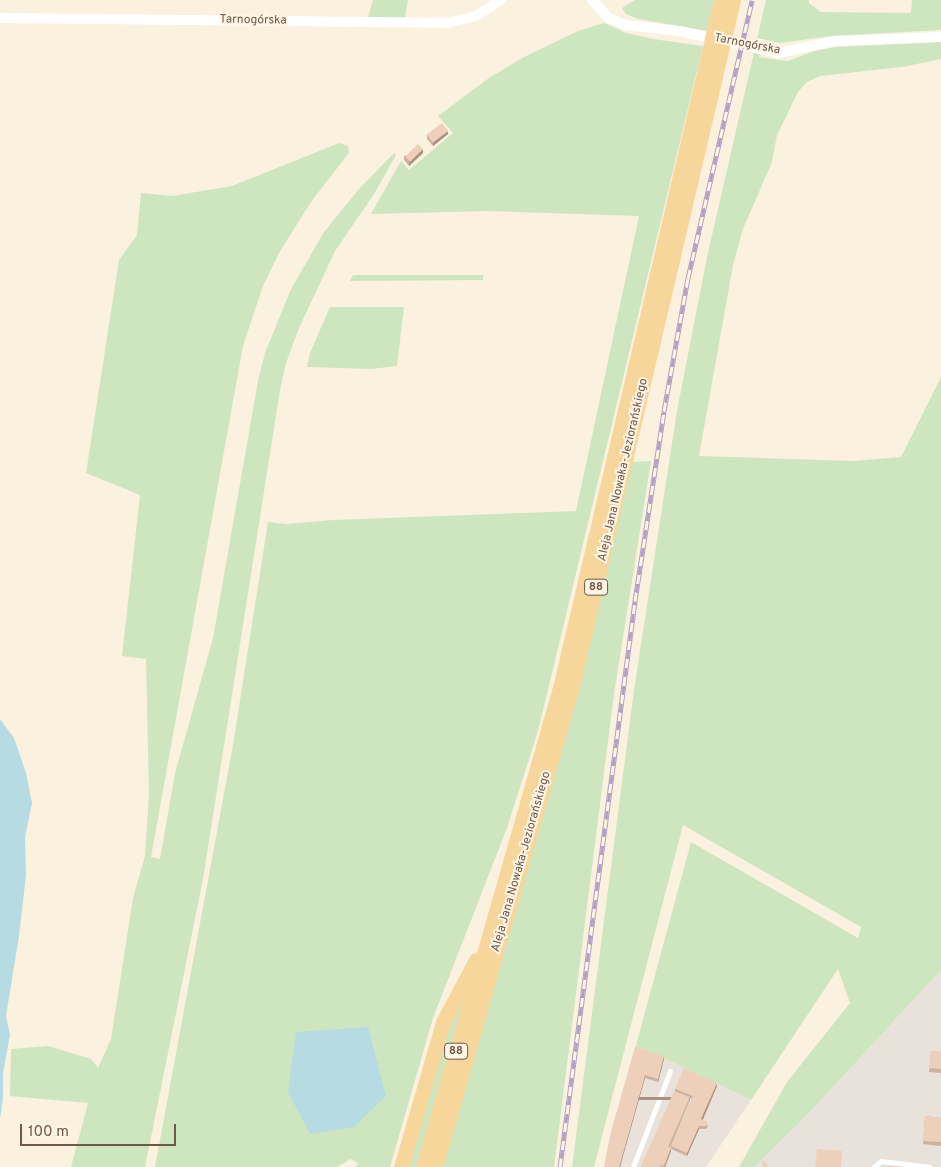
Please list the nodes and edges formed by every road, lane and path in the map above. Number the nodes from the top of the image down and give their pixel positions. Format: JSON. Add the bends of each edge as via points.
{"nodes":[{"id":1,"x":501,"y":0,"type":"edge"},
{"id":2,"x":592,"y":0,"type":"edge"},
{"id":3,"x":721,"y":0,"type":"edge"},
{"id":4,"x":733,"y":0,"type":"edge"},
{"id":5,"x":0,"y":18,"type":"edge"},
{"id":6,"x":941,"y":37,"type":"edge"},
{"id":7,"x":490,"y":935,"type":"junction"},
{"id":8,"x":670,"y":1071,"type":"dead end"},
{"id":9,"x":400,"y":1167,"type":"edge"},
{"id":10,"x":423,"y":1167,"type":"edge"},
{"id":11,"x":435,"y":1167,"type":"edge"},
{"id":12,"x":633,"y":1167,"type":"edge"},
{"id":13,"x":874,"y":1167,"type":"edge"},
{"id":14,"x":930,"y":1167,"type":"edge"}],
"edges":[{"from":1,"to":5,"type":"street","name":"Tarnogórska","via":[[476,16],[448,23]]},
{"from":2,"to":6,"type":"street","name":"Tarnogórska","via":[[609,18],[625,25],[680,31],[783,53],[835,41]]},
{"from":3,"to":7,"type":"main road","name":"Aleja Jana Nowaka-Jeziorańskiego","number":"88","via":[[561,684]]},
{"from":4,"to":11,"type":"main road","name":"Aleja Jana Nowaka-Jeziorańskiego","number":"88","via":[[572,686]]},
{"from":7,"to":9,"type":"main road","via":[[443,1022]]},
{"from":7,"to":10,"type":"main road","name":"Aleja Jana Nowaka-Jeziorańskiego","number":"88"},
{"from":8,"to":12,"type":"lane"},
{"from":13,"to":14,"type":"lane","via":[[881,1161]]}]}
